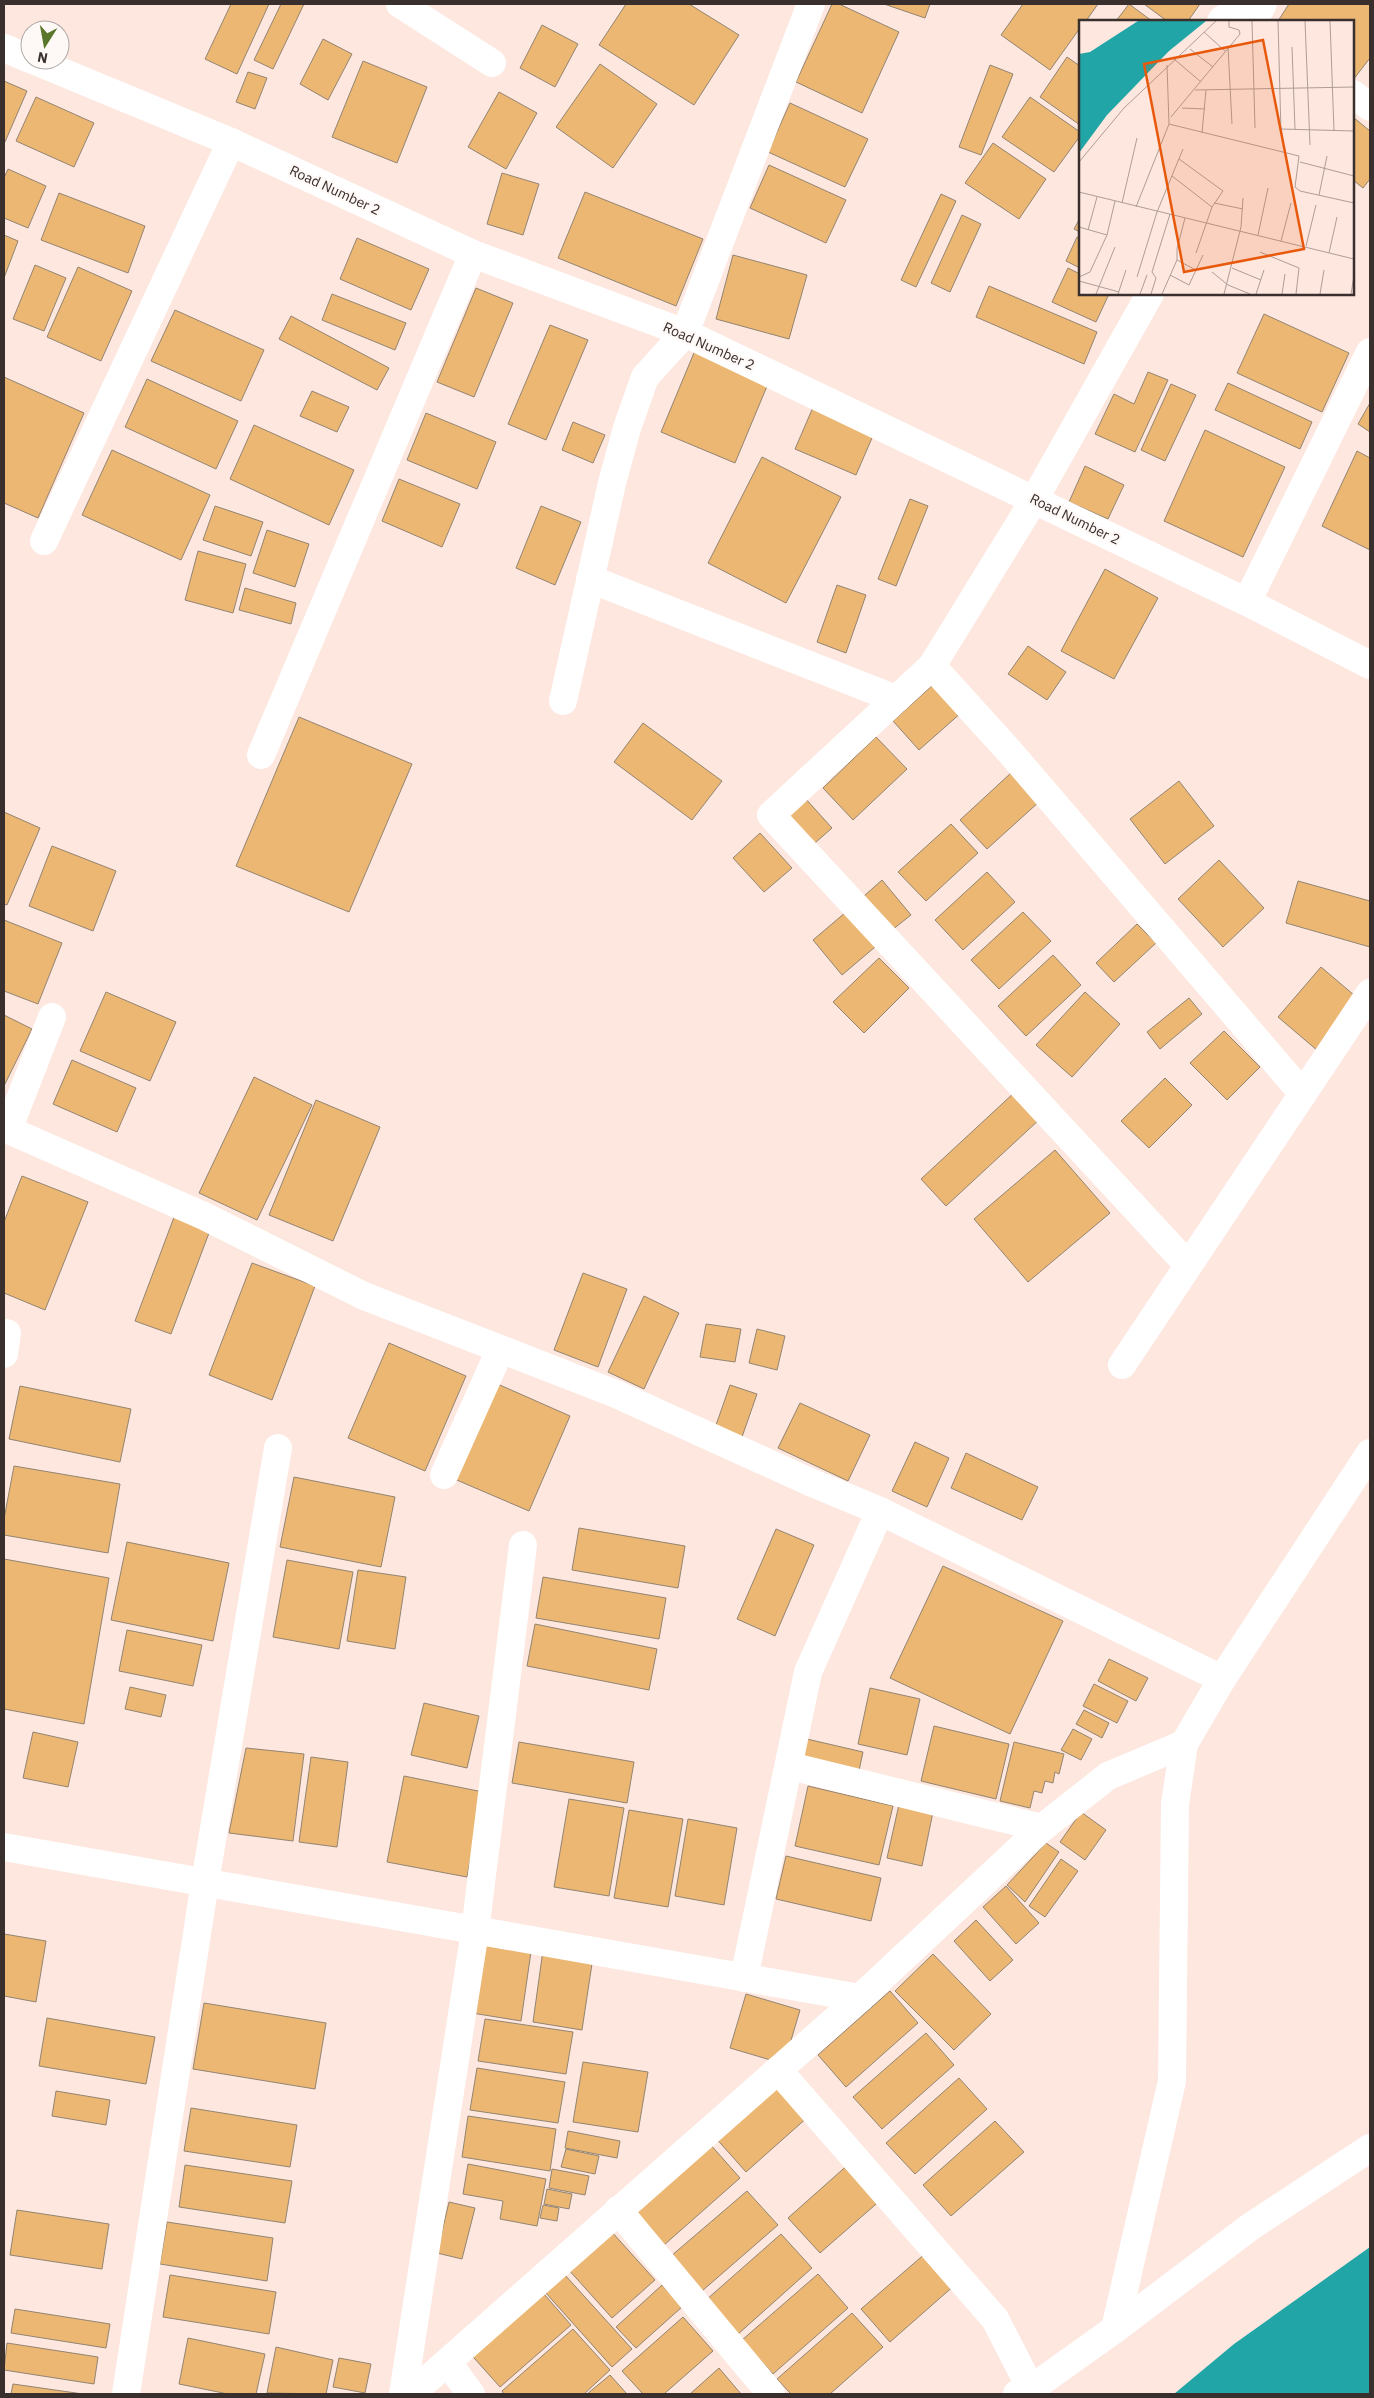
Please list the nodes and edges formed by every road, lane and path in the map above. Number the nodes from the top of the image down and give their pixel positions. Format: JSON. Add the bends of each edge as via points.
{"nodes":[{"id":1,"x":400,"y":4,"type":"edge"},
{"id":2,"x":811,"y":4,"type":"edge"},
{"id":3,"x":1257,"y":15,"type":"edge"},
{"id":4,"x":1222,"y":20,"type":"edge"},
{"id":5,"x":4,"y":48,"type":"edge"},
{"id":6,"x":20,"y":54,"type":"edge"},
{"id":7,"x":492,"y":63,"type":"dead end"},
{"id":8,"x":58,"y":70,"type":"edge"},
{"id":9,"x":1354,"y":95,"type":"edge"},
{"id":10,"x":1370,"y":107,"type":"edge"},
{"id":11,"x":231,"y":142,"type":"junction"},
{"id":12,"x":473,"y":254,"type":"junction"},
{"id":13,"x":1149,"y":295,"type":"edge"},
{"id":14,"x":685,"y":333,"type":"junction"},
{"id":15,"x":1370,"y":352,"type":"edge"},
{"id":16,"x":1034,"y":500,"type":"junction"},
{"id":17,"x":44,"y":541,"type":"dead end"},
{"id":18,"x":590,"y":580,"type":"junction"},
{"id":19,"x":1246,"y":602,"type":"junction"},
{"id":20,"x":1370,"y":665,"type":"edge"},
{"id":21,"x":932,"y":666,"type":"junction"},
{"id":22,"x":896,"y":699,"type":"junction"},
{"id":23,"x":563,"y":702,"type":"dead end"},
{"id":24,"x":261,"y":755,"type":"dead end"},
{"id":25,"x":1370,"y":993,"type":"edge"},
{"id":26,"x":52,"y":1017,"type":"dead end"},
{"id":27,"x":1303,"y":1094,"type":"junction"},
{"id":28,"x":6,"y":1129,"type":"edge"},
{"id":29,"x":1188,"y":1265,"type":"junction"},
{"id":30,"x":500,"y":1350,"type":"junction"},
{"id":31,"x":1122,"y":1365,"type":"dead end"},
{"id":32,"x":278,"y":1448,"type":"dead end"},
{"id":33,"x":1370,"y":1453,"type":"edge"},
{"id":34,"x":444,"y":1475,"type":"dead end"},
{"id":35,"x":880,"y":1511,"type":"junction"},
{"id":36,"x":523,"y":1545,"type":"dead end"},
{"id":37,"x":1222,"y":1679,"type":"junction"},
{"id":38,"x":1184,"y":1744,"type":"junction"},
{"id":39,"x":790,"y":1766,"type":"junction"},
{"id":40,"x":1042,"y":1828,"type":"junction"},
{"id":41,"x":4,"y":1848,"type":"edge"},
{"id":42,"x":205,"y":1882,"type":"junction"},
{"id":43,"x":475,"y":1931,"type":"junction"},
{"id":44,"x":744,"y":1978,"type":"junction"},
{"id":45,"x":860,"y":1998,"type":"junction"},
{"id":46,"x":778,"y":2070,"type":"junction"},
{"id":47,"x":1370,"y":2148,"type":"edge"},
{"id":48,"x":618,"y":2210,"type":"junction"},
{"id":49,"x":1115,"y":2329,"type":"junction"},
{"id":50,"x":448,"y":2363,"type":"junction"},
{"id":51,"x":1024,"y":2392,"type":"edge"},
{"id":52,"x":126,"y":2394,"type":"edge"},
{"id":53,"x":403,"y":2394,"type":"edge"},
{"id":54,"x":411,"y":2394,"type":"edge"},
{"id":55,"x":471,"y":2394,"type":"edge"},
{"id":56,"x":771,"y":2394,"type":"edge"}],
"edges":[{"from":1,"to":7,"type":"street"},
{"from":2,"to":14,"type":"street"},
{"from":3,"to":4,"type":"street","via":[[1233,15]]},
{"from":5,"to":6,"type":"street","name":"Road Number 2"},
{"from":8,"to":11,"type":"street","name":"Road Number 2"},
{"from":9,"to":10,"type":"street"},
{"from":11,"to":12,"type":"street","name":"Road Number 2"},
{"from":11,"to":17,"type":"street"},
{"from":12,"to":14,"type":"street","name":"Road Number 2"},
{"from":12,"to":24,"type":"street"},
{"from":13,"to":16,"type":"street"},
{"from":14,"to":16,"type":"street","name":"Road Number 2"},
{"from":14,"to":18,"type":"street","via":[[644,377],[626,428]]},
{"from":15,"to":19,"type":"street"},
{"from":16,"to":19,"type":"street","name":"Road Number 2"},
{"from":16,"to":21,"type":"street"},
{"from":18,"to":22,"type":"street"},
{"from":18,"to":23,"type":"street"},
{"from":19,"to":20,"type":"street","name":"Road Number 2"},
{"from":21,"to":22,"type":"street"},
{"from":21,"to":27,"type":"street","via":[[1010,752]]},
{"from":22,"to":29,"type":"street","via":[[771,815]]},
{"from":25,"to":27,"type":"street"},
{"from":26,"to":28,"type":"street"},
{"from":27,"to":29,"type":"street"},
{"from":28,"to":30,"type":"street","via":[[204,1216],[364,1296]]},
{"from":29,"to":31,"type":"street"},
{"from":30,"to":34,"type":"street"},
{"from":30,"to":35,"type":"street","via":[[616,1394]]},
{"from":32,"to":42,"type":"street"},
{"from":33,"to":37,"type":"street"},
{"from":35,"to":37,"type":"street"},
{"from":35,"to":39,"type":"street","via":[[808,1672]]},
{"from":36,"to":43,"type":"street"},
{"from":37,"to":38,"type":"street"},
{"from":38,"to":40,"type":"street","via":[[1108,1776]]},
{"from":38,"to":49,"type":"street","via":[[1175,1804],[1172,2081]]},
{"from":39,"to":40,"type":"street"},
{"from":39,"to":44,"type":"street"},
{"from":40,"to":45,"type":"street"},
{"from":41,"to":42,"type":"street"},
{"from":42,"to":43,"type":"street"},
{"from":42,"to":52,"type":"street"},
{"from":43,"to":44,"type":"street"},
{"from":43,"to":53,"type":"street"},
{"from":44,"to":45,"type":"street"},
{"from":45,"to":46,"type":"street"},
{"from":46,"to":48,"type":"street"},
{"from":46,"to":51,"type":"street","via":[[995,2319]]},
{"from":47,"to":49,"type":"street","via":[[1250,2227]]},
{"from":48,"to":50,"type":"street"},
{"from":48,"to":56,"type":"street"},
{"from":49,"to":51,"type":"street"},
{"from":50,"to":54,"type":"street"},
{"from":50,"to":55,"type":"street"}]}
